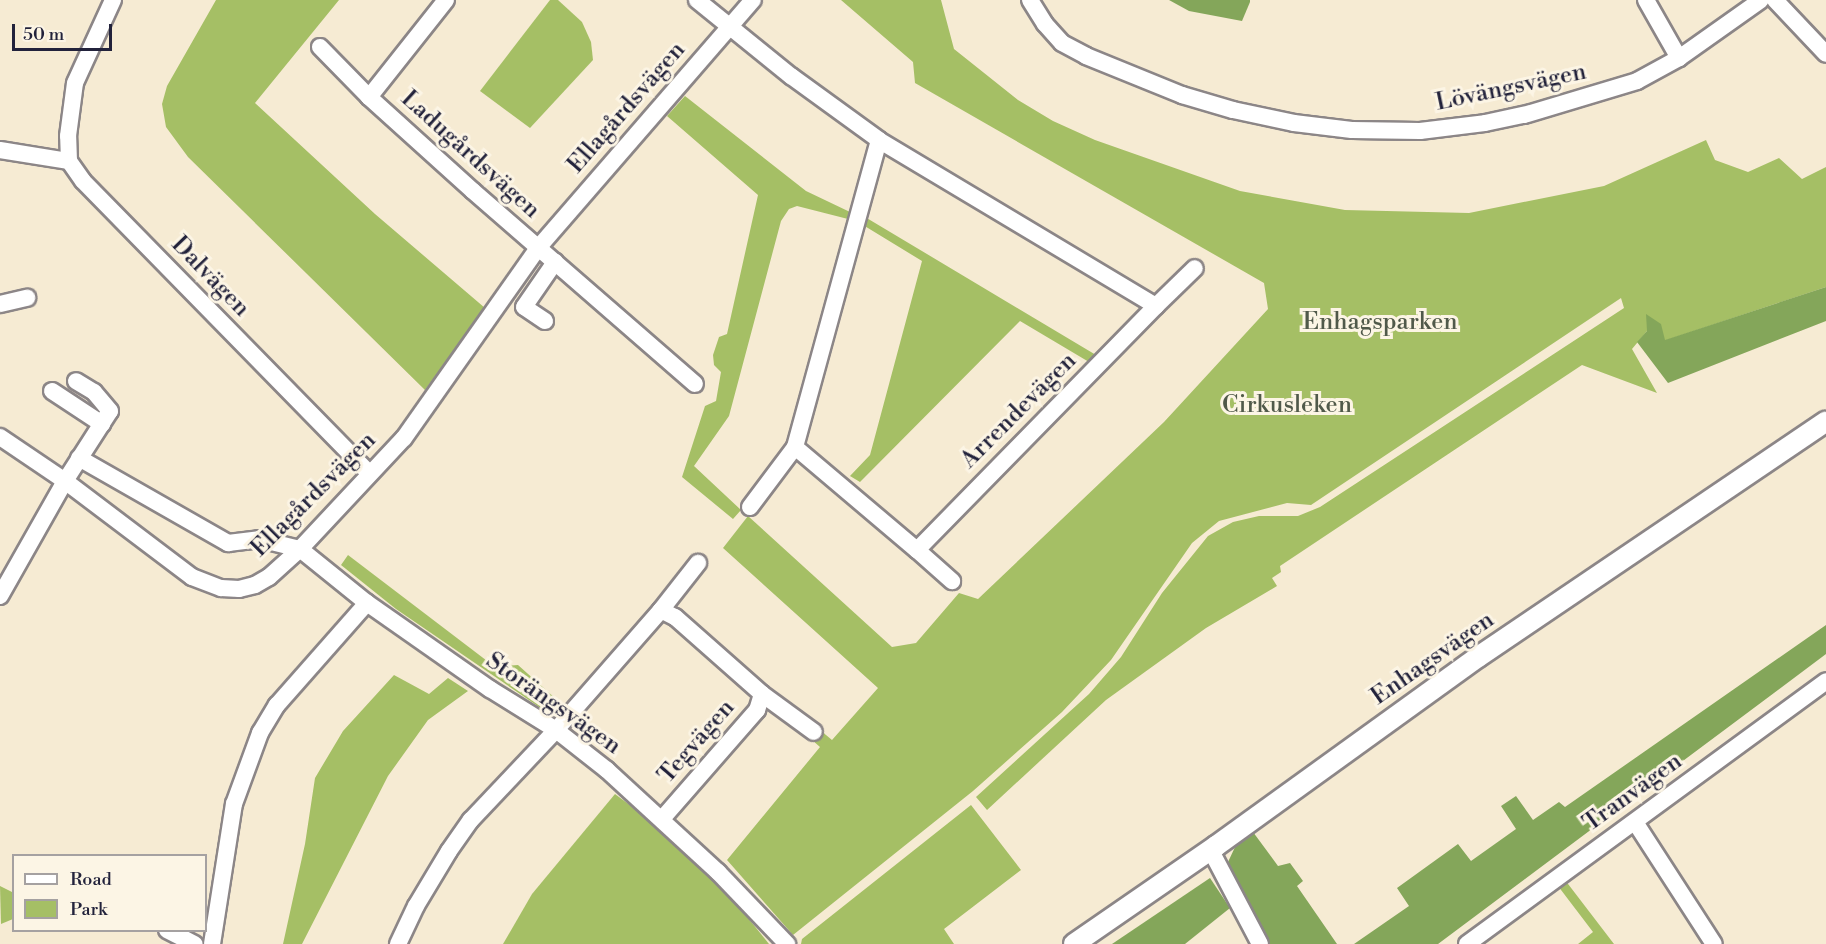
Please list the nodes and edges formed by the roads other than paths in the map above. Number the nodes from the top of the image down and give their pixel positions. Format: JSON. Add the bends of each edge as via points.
{"nodes":[{"id":1,"x":113,"y":0,"type":"edge"},
{"id":2,"x":446,"y":0,"type":"edge"},
{"id":3,"x":697,"y":0,"type":"edge"},
{"id":4,"x":753,"y":0,"type":"edge"},
{"id":5,"x":1030,"y":0,"type":"edge"},
{"id":6,"x":1646,"y":0,"type":"edge"},
{"id":7,"x":1761,"y":0,"type":"edge"},
{"id":8,"x":1774,"y":0,"type":"edge"},
{"id":9,"x":730,"y":26,"type":"junction"},
{"id":10,"x":320,"y":47,"type":"dead end"},
{"id":11,"x":1826,"y":54,"type":"edge"},
{"id":12,"x":1679,"y":58,"type":"junction"},
{"id":13,"x":369,"y":96,"type":"junction"},
{"id":14,"x":879,"y":140,"type":"junction"},
{"id":15,"x":0,"y":150,"type":"edge"},
{"id":16,"x":69,"y":161,"type":"junction"},
{"id":17,"x":538,"y":248,"type":"junction"},
{"id":18,"x":555,"y":262,"type":"junction"},
{"id":19,"x":1195,"y":268,"type":"dead end"},
{"id":20,"x":27,"y":298,"type":"dead end"},
{"id":21,"x":0,"y":304,"type":"edge"},
{"id":22,"x":1156,"y":306,"type":"junction"},
{"id":23,"x":545,"y":321,"type":"dead end"},
{"id":24,"x":76,"y":381,"type":"dead end"},
{"id":25,"x":695,"y":384,"type":"dead end"},
{"id":26,"x":52,"y":391,"type":"dead end"},
{"id":27,"x":1826,"y":421,"type":"edge"},
{"id":28,"x":102,"y":424,"type":"junction"},
{"id":29,"x":0,"y":437,"type":"edge"},
{"id":30,"x":795,"y":447,"type":"junction"},
{"id":31,"x":79,"y":458,"type":"junction"},
{"id":32,"x":369,"y":473,"type":"junction"},
{"id":33,"x":65,"y":481,"type":"junction"},
{"id":34,"x":750,"y":507,"type":"dead end"},
{"id":35,"x":300,"y":549,"type":"junction"},
{"id":36,"x":917,"y":550,"type":"junction"},
{"id":37,"x":698,"y":563,"type":"dead end"},
{"id":38,"x":952,"y":581,"type":"dead end"},
{"id":39,"x":0,"y":596,"type":"edge"},
{"id":40,"x":367,"y":603,"type":"junction"},
{"id":41,"x":661,"y":610,"type":"junction"},
{"id":42,"x":1826,"y":681,"type":"edge"},
{"id":43,"x":762,"y":694,"type":"junction"},
{"id":44,"x":556,"y":730,"type":"junction"},
{"id":45,"x":814,"y":732,"type":"dead end"},
{"id":46,"x":662,"y":819,"type":"junction"},
{"id":47,"x":1635,"y":822,"type":"junction"},
{"id":48,"x":1210,"y":849,"type":"junction"},
{"id":49,"x":171,"y":932,"type":"edge"},
{"id":50,"x":195,"y":944,"type":"edge"},
{"id":51,"x":213,"y":944,"type":"edge"},
{"id":52,"x":398,"y":944,"type":"edge"},
{"id":53,"x":787,"y":944,"type":"edge"},
{"id":54,"x":1074,"y":944,"type":"edge"},
{"id":55,"x":1260,"y":944,"type":"edge"},
{"id":56,"x":1467,"y":944,"type":"edge"},
{"id":57,"x":1714,"y":944,"type":"edge"}],
"edges":[{"from":1,"to":16,"type":"street","via":[[75,82]]},
{"from":2,"to":13,"type":"street","name":"Ladugårdsvägen"},
{"from":3,"to":9,"type":"street"},
{"from":4,"to":9,"type":"street","name":"Ellagårdsvägen"},
{"from":5,"to":12,"type":"street","name":"Lövängsvägen","via":[[1062,43],[1128,74],[1233,110],[1352,130],[1420,131],[1524,115],[1637,81]]},
{"from":6,"to":12,"type":"street"},
{"from":7,"to":12,"type":"street","name":"Lövängsvägen"},
{"from":8,"to":11,"type":"street"},
{"from":9,"to":14,"type":"street"},
{"from":9,"to":17,"type":"street","name":"Ellagårdsvägen"},
{"from":10,"to":13,"type":"street","name":"Ladugårdsvägen"},
{"from":13,"to":17,"type":"street","name":"Ladugårdsvägen"},
{"from":14,"to":22,"type":"street"},
{"from":14,"to":30,"type":"street"},
{"from":15,"to":16,"type":"street"},
{"from":16,"to":32,"type":"street","name":"Dalvägen","via":[[83,181]]},
{"from":17,"to":18,"type":"street"},
{"from":17,"to":32,"type":"street","name":"Ellagårdsvägen","via":[[404,438]]},
{"from":18,"to":23,"type":"street","via":[[524,307]]},
{"from":18,"to":25,"type":"street"},
{"from":19,"to":22,"type":"street","name":"Arrendevägen"},
{"from":20,"to":21,"type":"street"},
{"from":22,"to":36,"type":"street","name":"Arrendevägen"},
{"from":24,"to":28,"type":"street","via":[[94,392],[110,411]]},
{"from":26,"to":28,"type":"street"},
{"from":27,"to":48,"type":"street","name":"Enhagsvägen","via":[[1478,657]]},
{"from":28,"to":31,"type":"street"},
{"from":29,"to":33,"type":"street","name":"Ellagårdsvägen"},
{"from":30,"to":34,"type":"street"},
{"from":30,"to":36,"type":"street"},
{"from":31,"to":33,"type":"street"},
{"from":31,"to":35,"type":"street","via":[[228,543],[259,539]]},
{"from":32,"to":35,"type":"street","name":"Ellagårdsvägen"},
{"from":33,"to":35,"type":"street","name":"Ellagårdsvägen","via":[[205,584],[239,589],[255,585]]},
{"from":33,"to":39,"type":"street"},
{"from":35,"to":40,"type":"street","name":"Storängsvägen"},
{"from":36,"to":38,"type":"street"},
{"from":37,"to":41,"type":"street"},
{"from":40,"to":44,"type":"street","name":"Storängsvägen"},
{"from":40,"to":51,"type":"street","via":[[284,696],[260,733],[234,804]]},
{"from":41,"to":43,"type":"street","name":"Tegvägen","via":[[675,617]]},
{"from":41,"to":44,"type":"street"},
{"from":42,"to":47,"type":"street","name":"Tranvägen"},
{"from":43,"to":45,"type":"street","name":"Tegvägen"},
{"from":43,"to":46,"type":"street","name":"Tegvägen","via":[[757,710]]},
{"from":44,"to":46,"type":"street","name":"Storängsvägen"},
{"from":44,"to":52,"type":"street","via":[[471,820],[416,906]]},
{"from":46,"to":53,"type":"street","name":"Storängsvägen"},
{"from":47,"to":56,"type":"street","name":"Tranvägen"},
{"from":47,"to":57,"type":"street"},
{"from":48,"to":54,"type":"street","name":"Enhagsvägen"},
{"from":48,"to":55,"type":"street"},
{"from":49,"to":50,"type":"street"}]}
